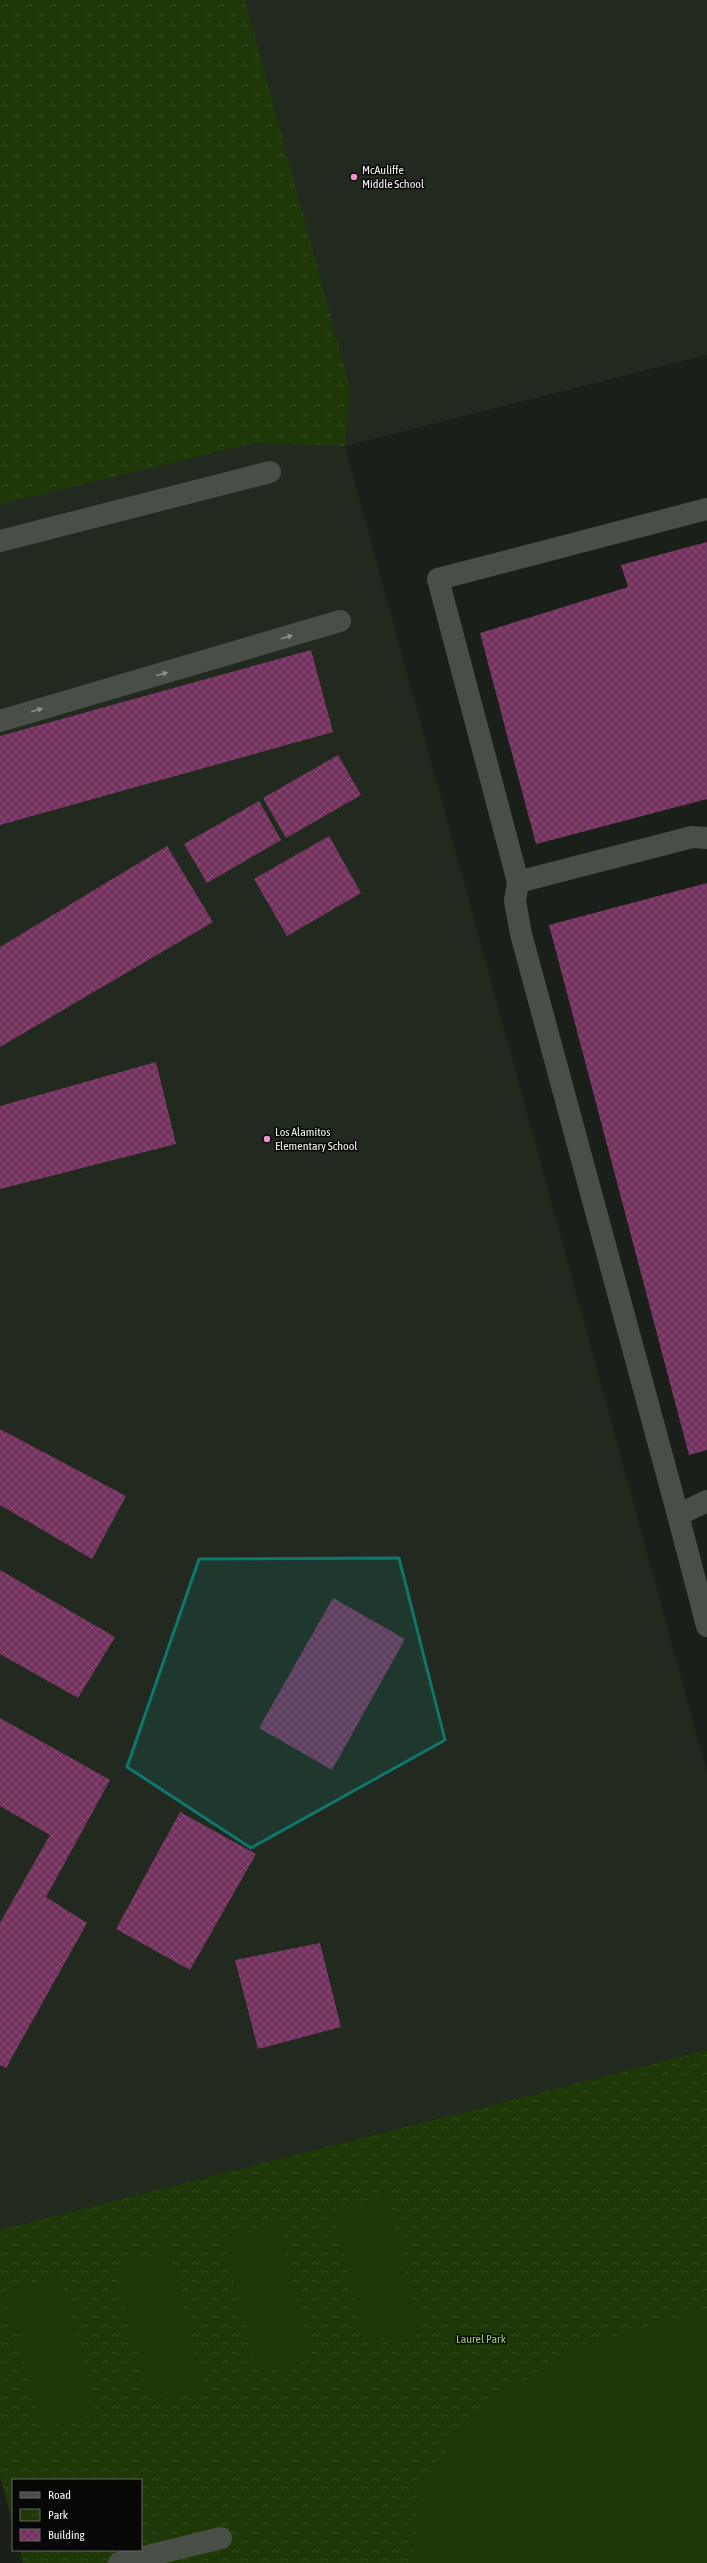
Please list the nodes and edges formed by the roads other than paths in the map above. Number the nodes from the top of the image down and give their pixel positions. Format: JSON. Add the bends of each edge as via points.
{"nodes":[{"id":1,"x":270,"y":472,"type":"dead end"},
{"id":2,"x":707,"y":509,"type":"edge"},
{"id":3,"x":0,"y":541,"type":"edge"},
{"id":4,"x":340,"y":621,"type":"dead end"},
{"id":5,"x":0,"y":721,"type":"edge"},
{"id":6,"x":707,"y":838,"type":"edge"},
{"id":7,"x":518,"y":882,"type":"junction"},
{"id":8,"x":707,"y":1501,"type":"edge"},
{"id":9,"x":678,"y":1515,"type":"junction"},
{"id":10,"x":707,"y":1626,"type":"edge"},
{"id":11,"x":221,"y":2538,"type":"dead end"},
{"id":12,"x":119,"y":2563,"type":"edge"}],
"edges":[{"from":1,"to":3,"type":"lane"},
{"from":2,"to":7,"type":"lane","via":[[438,579]]},
{"from":5,"to":4,"type":"lane","one_way":true},
{"from":6,"to":7,"type":"lane","via":[[692,837]]},
{"from":7,"to":9,"type":"lane","via":[[515,901],[521,934]]},
{"from":8,"to":9,"type":"lane"},
{"from":9,"to":10,"type":"lane"},
{"from":11,"to":12,"type":"lane"}]}
